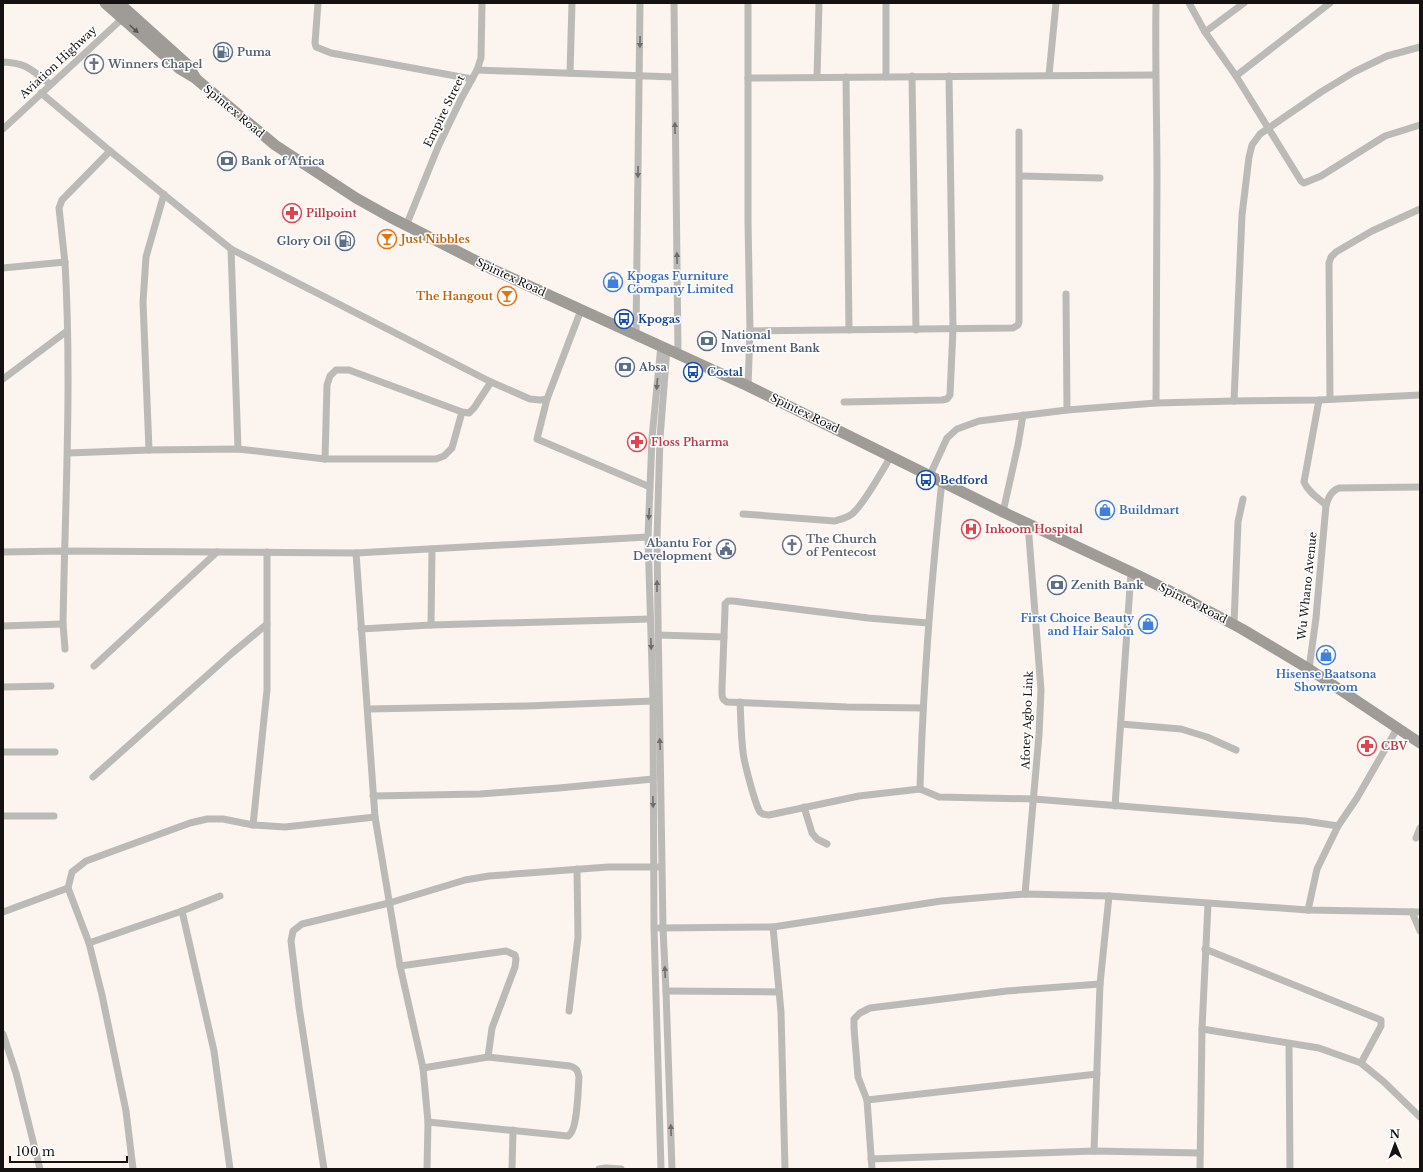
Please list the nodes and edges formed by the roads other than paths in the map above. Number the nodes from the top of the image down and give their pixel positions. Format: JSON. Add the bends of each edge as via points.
{"nodes":[{"id":1,"x":105,"y":3,"type":"edge"},
{"id":2,"x":118,"y":3,"type":"edge"},
{"id":3,"x":318,"y":3,"type":"edge"},
{"id":4,"x":482,"y":3,"type":"edge"},
{"id":5,"x":572,"y":3,"type":"edge"},
{"id":6,"x":640,"y":3,"type":"edge"},
{"id":7,"x":674,"y":3,"type":"edge"},
{"id":8,"x":748,"y":3,"type":"edge"},
{"id":9,"x":819,"y":3,"type":"edge"},
{"id":10,"x":886,"y":3,"type":"edge"},
{"id":11,"x":1056,"y":3,"type":"edge"},
{"id":12,"x":1156,"y":3,"type":"edge"},
{"id":13,"x":1189,"y":3,"type":"edge"},
{"id":14,"x":1244,"y":3,"type":"edge"},
{"id":15,"x":1330,"y":3,"type":"edge"},
{"id":16,"x":126,"y":15,"type":"junction"},
{"id":17,"x":1205,"y":32,"type":"junction"},
{"id":18,"x":1420,"y":47,"type":"edge"},
{"id":19,"x":3,"y":62,"type":"edge"},
{"id":20,"x":477,"y":70,"type":"junction"},
{"id":21,"x":570,"y":73,"type":"junction"},
{"id":22,"x":1049,"y":75,"type":"junction"},
{"id":23,"x":1155,"y":75,"type":"junction"},
{"id":24,"x":639,"y":76,"type":"junction"},
{"id":25,"x":912,"y":76,"type":"junction"},
{"id":26,"x":949,"y":76,"type":"junction"},
{"id":27,"x":1236,"y":76,"type":"junction"},
{"id":28,"x":817,"y":77,"type":"junction"},
{"id":29,"x":846,"y":77,"type":"junction"},
{"id":30,"x":886,"y":77,"type":"junction"},
{"id":31,"x":674,"y":78,"type":"junction"},
{"id":32,"x":748,"y":78,"type":"junction"},
{"id":33,"x":472,"y":79,"type":"junction"},
{"id":34,"x":50,"y":84,"type":"junction"},
{"id":35,"x":41,"y":93,"type":"junction"},
{"id":36,"x":1420,"y":125,"type":"edge"},
{"id":37,"x":1269,"y":128,"type":"junction"},
{"id":38,"x":3,"y":129,"type":"edge"},
{"id":39,"x":1019,"y":132,"type":"dead end"},
{"id":40,"x":110,"y":151,"type":"junction"},
{"id":41,"x":1020,"y":176,"type":"junction"},
{"id":42,"x":1100,"y":178,"type":"dead end"},
{"id":43,"x":164,"y":194,"type":"junction"},
{"id":44,"x":1420,"y":209,"type":"edge"},
{"id":45,"x":406,"y":226,"type":"junction"},
{"id":46,"x":231,"y":249,"type":"junction"},
{"id":47,"x":64,"y":262,"type":"junction"},
{"id":48,"x":3,"y":268,"type":"edge"},
{"id":49,"x":1066,"y":294,"type":"dead end"},
{"id":50,"x":581,"y":310,"type":"junction"},
{"id":51,"x":953,"y":329,"type":"junction"},
{"id":52,"x":849,"y":330,"type":"junction"},
{"id":53,"x":916,"y":330,"type":"junction"},
{"id":54,"x":67,"y":331,"type":"junction"},
{"id":55,"x":750,"y":331,"type":"junction"},
{"id":56,"x":636,"y":334,"type":"junction"},
{"id":57,"x":664,"y":347,"type":"junction"},
{"id":58,"x":678,"y":353,"type":"junction"},
{"id":59,"x":3,"y":379,"type":"edge"},
{"id":60,"x":491,"y":382,"type":"junction"},
{"id":61,"x":748,"y":386,"type":"junction"},
{"id":62,"x":1420,"y":395,"type":"edge"},
{"id":63,"x":547,"y":399,"type":"junction"},
{"id":64,"x":1319,"y":400,"type":"junction"},
{"id":65,"x":1330,"y":400,"type":"junction"},
{"id":66,"x":1234,"y":401,"type":"junction"},
{"id":67,"x":844,"y":402,"type":"dead end"},
{"id":68,"x":1156,"y":403,"type":"junction"},
{"id":69,"x":1067,"y":410,"type":"junction"},
{"id":70,"x":462,"y":412,"type":"junction"},
{"id":71,"x":1023,"y":415,"type":"junction"},
{"id":72,"x":238,"y":449,"type":"junction"},
{"id":73,"x":149,"y":450,"type":"junction"},
{"id":74,"x":68,"y":453,"type":"junction"},
{"id":75,"x":891,"y":456,"type":"junction"},
{"id":76,"x":325,"y":458,"type":"junction"},
{"id":77,"x":930,"y":475,"type":"junction"},
{"id":78,"x":942,"y":481,"type":"junction"},
{"id":79,"x":650,"y":487,"type":"junction"},
{"id":80,"x":1420,"y":487,"type":"edge"},
{"id":81,"x":1243,"y":499,"type":"dead end"},
{"id":82,"x":1326,"y":505,"type":"junction"},
{"id":83,"x":1003,"y":512,"type":"junction"},
{"id":84,"x":743,"y":514,"type":"dead end"},
{"id":85,"x":1028,"y":524,"type":"junction"},
{"id":86,"x":648,"y":537,"type":"junction"},
{"id":87,"x":432,"y":549,"type":"junction"},
{"id":88,"x":64,"y":551,"type":"junction"},
{"id":89,"x":3,"y":552,"type":"edge"},
{"id":90,"x":216,"y":552,"type":"junction"},
{"id":91,"x":267,"y":552,"type":"junction"},
{"id":92,"x":356,"y":553,"type":"junction"},
{"id":93,"x":1131,"y":572,"type":"junction"},
{"id":94,"x":650,"y":619,"type":"junction"},
{"id":95,"x":928,"y":623,"type":"junction"},
{"id":96,"x":63,"y":624,"type":"junction"},
{"id":97,"x":267,"y":624,"type":"junction"},
{"id":98,"x":1234,"y":624,"type":"junction"},
{"id":99,"x":431,"y":625,"type":"junction"},
{"id":100,"x":3,"y":626,"type":"edge"},
{"id":101,"x":361,"y":629,"type":"junction"},
{"id":102,"x":658,"y":634,"type":"junction"},
{"id":103,"x":724,"y":637,"type":"junction"},
{"id":104,"x":65,"y":649,"type":"dead end"},
{"id":105,"x":94,"y":666,"type":"dead end"},
{"id":106,"x":1309,"y":669,"type":"junction"},
{"id":107,"x":51,"y":686,"type":"dead end"},
{"id":108,"x":3,"y":687,"type":"edge"},
{"id":109,"x":653,"y":701,"type":"junction"},
{"id":110,"x":740,"y":702,"type":"junction"},
{"id":111,"x":923,"y":708,"type":"junction"},
{"id":112,"x":368,"y":709,"type":"junction"},
{"id":113,"x":1121,"y":724,"type":"junction"},
{"id":114,"x":1398,"y":727,"type":"junction"},
{"id":115,"x":1420,"y":743,"type":"edge"},
{"id":116,"x":1236,"y":750,"type":"dead end"},
{"id":117,"x":3,"y":752,"type":"edge"},
{"id":118,"x":55,"y":752,"type":"dead end"},
{"id":119,"x":93,"y":777,"type":"dead end"},
{"id":120,"x":653,"y":779,"type":"junction"},
{"id":121,"x":920,"y":789,"type":"junction"},
{"id":122,"x":373,"y":796,"type":"junction"},
{"id":123,"x":1034,"y":799,"type":"junction"},
{"id":124,"x":1115,"y":806,"type":"junction"},
{"id":125,"x":804,"y":808,"type":"junction"},
{"id":126,"x":3,"y":816,"type":"edge"},
{"id":127,"x":54,"y":816,"type":"dead end"},
{"id":128,"x":375,"y":817,"type":"junction"},
{"id":129,"x":253,"y":825,"type":"junction"},
{"id":130,"x":1338,"y":826,"type":"junction"},
{"id":131,"x":1420,"y":828,"type":"edge"},
{"id":132,"x":1416,"y":838,"type":"dead end"},
{"id":133,"x":827,"y":844,"type":"dead end"},
{"id":134,"x":654,"y":867,"type":"junction"},
{"id":135,"x":662,"y":867,"type":"junction"},
{"id":136,"x":577,"y":869,"type":"junction"},
{"id":137,"x":68,"y":888,"type":"junction"},
{"id":138,"x":1025,"y":894,"type":"junction"},
{"id":139,"x":220,"y":896,"type":"dead end"},
{"id":140,"x":1109,"y":896,"type":"junction"},
{"id":141,"x":389,"y":903,"type":"junction"},
{"id":142,"x":1208,"y":904,"type":"junction"},
{"id":143,"x":1308,"y":910,"type":"junction"},
{"id":144,"x":182,"y":911,"type":"junction"},
{"id":145,"x":3,"y":912,"type":"edge"},
{"id":146,"x":1416,"y":912,"type":"edge"},
{"id":147,"x":773,"y":926,"type":"junction"},
{"id":148,"x":654,"y":928,"type":"junction"},
{"id":149,"x":663,"y":928,"type":"junction"},
{"id":150,"x":1420,"y":931,"type":"edge"},
{"id":151,"x":88,"y":943,"type":"junction"},
{"id":152,"x":1205,"y":949,"type":"junction"},
{"id":153,"x":400,"y":966,"type":"junction"},
{"id":154,"x":1100,"y":984,"type":"junction"},
{"id":155,"x":666,"y":991,"type":"junction"},
{"id":156,"x":779,"y":992,"type":"junction"},
{"id":157,"x":569,"y":1011,"type":"dead end"},
{"id":158,"x":1202,"y":1029,"type":"junction"},
{"id":159,"x":3,"y":1034,"type":"edge"},
{"id":160,"x":1289,"y":1044,"type":"junction"},
{"id":161,"x":488,"y":1057,"type":"junction"},
{"id":162,"x":1361,"y":1063,"type":"junction"},
{"id":163,"x":423,"y":1068,"type":"junction"},
{"id":164,"x":1097,"y":1074,"type":"junction"},
{"id":165,"x":866,"y":1100,"type":"junction"},
{"id":166,"x":1420,"y":1117,"type":"edge"},
{"id":167,"x":428,"y":1122,"type":"junction"},
{"id":168,"x":513,"y":1130,"type":"junction"},
{"id":169,"x":1094,"y":1151,"type":"junction"},
{"id":170,"x":1200,"y":1153,"type":"junction"},
{"id":171,"x":871,"y":1159,"type":"junction"},
{"id":172,"x":40,"y":1169,"type":"edge"},
{"id":173,"x":133,"y":1169,"type":"edge"},
{"id":174,"x":230,"y":1169,"type":"edge"},
{"id":175,"x":324,"y":1169,"type":"edge"},
{"id":176,"x":427,"y":1169,"type":"edge"},
{"id":177,"x":512,"y":1169,"type":"edge"},
{"id":178,"x":599,"y":1169,"type":"edge"},
{"id":179,"x":621,"y":1169,"type":"edge"},
{"id":180,"x":662,"y":1169,"type":"edge"},
{"id":181,"x":672,"y":1169,"type":"edge"},
{"id":182,"x":785,"y":1169,"type":"edge"},
{"id":183,"x":872,"y":1169,"type":"edge"},
{"id":184,"x":1200,"y":1169,"type":"edge"},
{"id":185,"x":1290,"y":1169,"type":"edge"}],
"edges":[{"from":1,"to":16,"type":"main road","name":"Spintex Road"},
{"from":2,"to":16,"type":"main road","name":"Spintex Road"},
{"from":3,"to":33,"type":"street","via":[[316,47],[331,53]]},
{"from":4,"to":20,"type":"street","name":"Empire Street","via":[[481,58]]},
{"from":5,"to":21,"type":"street"},
{"from":6,"to":24,"type":"street","one_way":true},
{"from":7,"to":31,"type":"street"},
{"from":8,"to":32,"type":"street"},
{"from":9,"to":28,"type":"street"},
{"from":10,"to":30,"type":"street"},
{"from":11,"to":22,"type":"street"},
{"from":12,"to":23,"type":"street"},
{"from":13,"to":17,"type":"street"},
{"from":14,"to":17,"type":"street"},
{"from":15,"to":27,"type":"street"},
{"from":16,"to":34,"type":"street","name":"Aviation Highway"},
{"from":16,"to":45,"type":"main road","name":"Spintex Road","via":[[188,65],[195,78],[275,145],[356,198]]},
{"from":17,"to":27,"type":"street"},
{"from":18,"to":37,"type":"street","via":[[1387,56],[1354,72]]},
{"from":19,"to":34,"type":"street","via":[[28,67]]},
{"from":20,"to":21,"type":"street"},
{"from":20,"to":33,"type":"street","name":"Empire Street"},
{"from":21,"to":24,"type":"street"},
{"from":22,"to":23,"type":"street"},
{"from":22,"to":26,"type":"street"},
{"from":23,"to":68,"type":"street"},
{"from":24,"to":31,"type":"street"},
{"from":24,"to":56,"type":"street","one_way":true},
{"from":25,"to":26,"type":"street"},
{"from":25,"to":30,"type":"street"},
{"from":25,"to":53,"type":"street"},
{"from":26,"to":51,"type":"street"},
{"from":27,"to":37,"type":"street"},
{"from":28,"to":29,"type":"street"},
{"from":28,"to":32,"type":"street"},
{"from":29,"to":30,"type":"street"},
{"from":29,"to":52,"type":"street"},
{"from":58,"to":31,"type":"street","one_way":true},
{"from":32,"to":55,"type":"street"},
{"from":33,"to":45,"type":"street","name":"Empire Street","via":[[438,147]]},
{"from":34,"to":35,"type":"street","name":"Aviation Highway"},
{"from":35,"to":38,"type":"street","name":"Aviation Highway"},
{"from":35,"to":40,"type":"street"},
{"from":36,"to":37,"type":"street","via":[[1385,136],[1306,183],[1301,181]]},
{"from":37,"to":66,"type":"street","via":[[1260,134],[1252,145],[1249,157],[1242,215]]},
{"from":39,"to":41,"type":"street"},
{"from":40,"to":43,"type":"street"},
{"from":40,"to":47,"type":"street","via":[[60,204]]},
{"from":41,"to":42,"type":"street"},
{"from":41,"to":51,"type":"street","via":[[1018,325],[1014,328]]},
{"from":43,"to":46,"type":"street"},
{"from":43,"to":73,"type":"street","via":[[146,257],[142,302]]},
{"from":44,"to":65,"type":"street","via":[[1372,231],[1331,257]]},
{"from":45,"to":50,"type":"main road","name":"Spintex Road"},
{"from":46,"to":60,"type":"street"},
{"from":46,"to":72,"type":"street"},
{"from":47,"to":48,"type":"street"},
{"from":47,"to":54,"type":"street"},
{"from":49,"to":69,"type":"street"},
{"from":50,"to":56,"type":"main road","name":"Spintex Road"},
{"from":50,"to":63,"type":"street"},
{"from":51,"to":53,"type":"street"},
{"from":51,"to":67,"type":"street","via":[[951,392],[947,399]]},
{"from":52,"to":53,"type":"street"},
{"from":52,"to":55,"type":"street"},
{"from":54,"to":59,"type":"street"},
{"from":54,"to":74,"type":"street"},
{"from":55,"to":61,"type":"street"},
{"from":56,"to":57,"type":"main road","name":"Spintex Road"},
{"from":57,"to":58,"type":"main road","name":"Spintex Road"},
{"from":57,"to":79,"type":"street","one_way":true,"via":[[652,438]]},
{"from":102,"to":57,"type":"street","one_way":true,"via":[[658,494]]},
{"from":58,"to":61,"type":"main road","name":"Spintex Road"},
{"from":60,"to":63,"type":"street","via":[[534,400]]},
{"from":60,"to":70,"type":"street","via":[[474,408],[469,413]]},
{"from":61,"to":75,"type":"main road","name":"Spintex Road"},
{"from":62,"to":65,"type":"street"},
{"from":63,"to":79,"type":"street","via":[[537,439]]},
{"from":64,"to":65,"type":"street"},
{"from":64,"to":66,"type":"street"},
{"from":64,"to":82,"type":"street","via":[[1304,482],[1306,487]]},
{"from":66,"to":68,"type":"street"},
{"from":68,"to":69,"type":"street"},
{"from":69,"to":71,"type":"street"},
{"from":70,"to":76,"type":"street","via":[[452,448],[444,456],[436,459]]},
{"from":70,"to":76,"type":"street","via":[[349,370],[336,370],[330,376],[327,385]]},
{"from":71,"to":77,"type":"street","via":[[979,421],[956,429],[947,438]]},
{"from":71,"to":83,"type":"street"},
{"from":72,"to":73,"type":"street"},
{"from":72,"to":76,"type":"street"},
{"from":73,"to":74,"type":"street"},
{"from":74,"to":88,"type":"street"},
{"from":75,"to":77,"type":"main road","name":"Spintex Road"},
{"from":75,"to":84,"type":"street","via":[[863,501],[844,519],[835,521]]},
{"from":77,"to":78,"type":"main road","name":"Spintex Road"},
{"from":78,"to":83,"type":"main road","name":"Spintex Road"},
{"from":78,"to":95,"type":"street"},
{"from":79,"to":86,"type":"street","one_way":true},
{"from":80,"to":82,"type":"street","via":[[1339,488],[1331,493]]},
{"from":81,"to":98,"type":"street","via":[[1238,522]]},
{"from":82,"to":106,"type":"street","name":"Wu Whano Avenue"},
{"from":83,"to":85,"type":"main road","name":"Spintex Road"},
{"from":85,"to":93,"type":"main road","name":"Spintex Road"},
{"from":85,"to":123,"type":"street","name":"Afotey Agbo Link","via":[[1041,690]]},
{"from":86,"to":87,"type":"street"},
{"from":86,"to":94,"type":"street"},
{"from":87,"to":92,"type":"street"},
{"from":87,"to":99,"type":"street"},
{"from":88,"to":89,"type":"street"},
{"from":88,"to":90,"type":"street"},
{"from":88,"to":96,"type":"street"},
{"from":90,"to":91,"type":"street"},
{"from":90,"to":105,"type":"street"},
{"from":91,"to":92,"type":"street"},
{"from":91,"to":97,"type":"street"},
{"from":92,"to":101,"type":"street"},
{"from":93,"to":98,"type":"main road","name":"Spintex Road"},
{"from":93,"to":113,"type":"street"},
{"from":94,"to":99,"type":"street"},
{"from":94,"to":109,"type":"street","one_way":true},
{"from":95,"to":103,"type":"street","via":[[728,601]]},
{"from":95,"to":111,"type":"street"},
{"from":96,"to":100,"type":"street"},
{"from":96,"to":104,"type":"street"},
{"from":97,"to":119,"type":"street"},
{"from":97,"to":129,"type":"street","via":[[267,690]]},
{"from":98,"to":106,"type":"main road","name":"Spintex Road"},
{"from":99,"to":101,"type":"street"},
{"from":101,"to":112,"type":"street"},
{"from":102,"to":103,"type":"street"},
{"from":135,"to":102,"type":"street","one_way":true},
{"from":103,"to":110,"type":"street","via":[[722,697],[727,702]]},
{"from":106,"to":114,"type":"main road","name":"Spintex Road"},
{"from":107,"to":108,"type":"street"},
{"from":109,"to":112,"type":"street"},
{"from":109,"to":120,"type":"street"},
{"from":110,"to":111,"type":"street"},
{"from":110,"to":125,"type":"street","via":[[743,753],[760,812],[769,815]]},
{"from":111,"to":121,"type":"street"},
{"from":112,"to":122,"type":"street"},
{"from":113,"to":116,"type":"street","via":[[1181,729]]},
{"from":113,"to":124,"type":"street"},
{"from":114,"to":115,"type":"main road","name":"Spintex Road"},
{"from":114,"to":130,"type":"street"},
{"from":117,"to":118,"type":"street"},
{"from":120,"to":122,"type":"street","via":[[480,794]]},
{"from":120,"to":134,"type":"street","one_way":true},
{"from":121,"to":123,"type":"street","via":[[939,796]]},
{"from":121,"to":125,"type":"street","via":[[859,796]]},
{"from":122,"to":128,"type":"street"},
{"from":123,"to":124,"type":"street"},
{"from":123,"to":138,"type":"street","name":"Afotey Agbo Link"},
{"from":124,"to":130,"type":"street","via":[[1305,821]]},
{"from":125,"to":133,"type":"street","via":[[812,833]]},
{"from":126,"to":127,"type":"street"},
{"from":128,"to":129,"type":"street","via":[[285,827]]},
{"from":128,"to":141,"type":"street"},
{"from":129,"to":137,"type":"street","via":[[222,819],[190,823],[86,861],[72,872]]},
{"from":130,"to":143,"type":"street","via":[[1317,869]]},
{"from":131,"to":132,"type":"street"},
{"from":134,"to":135,"type":"street"},
{"from":134,"to":136,"type":"street"},
{"from":134,"to":148,"type":"street"},
{"from":135,"to":149,"type":"street"},
{"from":136,"to":141,"type":"street","via":[[465,880]]},
{"from":136,"to":157,"type":"street","via":[[578,937]]},
{"from":137,"to":145,"type":"street"},
{"from":137,"to":151,"type":"street"},
{"from":138,"to":140,"type":"street"},
{"from":138,"to":147,"type":"street","via":[[941,901]]},
{"from":139,"to":144,"type":"street"},
{"from":140,"to":142,"type":"street"},
{"from":140,"to":154,"type":"street"},
{"from":141,"to":153,"type":"street"},
{"from":141,"to":175,"type":"street","via":[[302,924],[293,931],[291,941],[299,1007]]},
{"from":142,"to":143,"type":"street"},
{"from":142,"to":152,"type":"street"},
{"from":143,"to":146,"type":"street"},
{"from":144,"to":151,"type":"street"},
{"from":144,"to":174,"type":"street","via":[[214,1052]]},
{"from":146,"to":150,"type":"street"},
{"from":147,"to":149,"type":"street"},
{"from":147,"to":156,"type":"street"},
{"from":148,"to":149,"type":"street"},
{"from":148,"to":180,"type":"street"},
{"from":155,"to":149,"type":"street","one_way":true},
{"from":151,"to":173,"type":"street","via":[[102,994],[126,1111]]},
{"from":152,"to":158,"type":"street"},
{"from":152,"to":162,"type":"street","via":[[1380,1020],[1381,1026]]},
{"from":153,"to":161,"type":"street","via":[[506,951],[515,955],[515,967],[492,1028]]},
{"from":153,"to":163,"type":"street"},
{"from":154,"to":164,"type":"street"},
{"from":154,"to":165,"type":"street","via":[[1007,991],[866,1009],[854,1019],[854,1028],[858,1077]]},
{"from":155,"to":156,"type":"street"},
{"from":181,"to":155,"type":"street","one_way":true},
{"from":156,"to":182,"type":"street"},
{"from":158,"to":160,"type":"street"},
{"from":158,"to":170,"type":"street"},
{"from":159,"to":172,"type":"street","via":[[16,1073]]},
{"from":160,"to":162,"type":"street","via":[[1319,1048]]},
{"from":160,"to":185,"type":"street"},
{"from":161,"to":163,"type":"street"},
{"from":161,"to":168,"type":"street","via":[[570,1066],[578,1071],[575,1126],[572,1134],[562,1136]]},
{"from":162,"to":166,"type":"street"},
{"from":163,"to":167,"type":"street"},
{"from":164,"to":165,"type":"street"},
{"from":164,"to":169,"type":"street"},
{"from":165,"to":171,"type":"street"},
{"from":167,"to":168,"type":"street"},
{"from":167,"to":176,"type":"street"},
{"from":168,"to":177,"type":"street"},
{"from":169,"to":170,"type":"street"},
{"from":169,"to":171,"type":"street"},
{"from":170,"to":184,"type":"street"},
{"from":171,"to":183,"type":"street"},
{"from":178,"to":179,"type":"street"}]}
